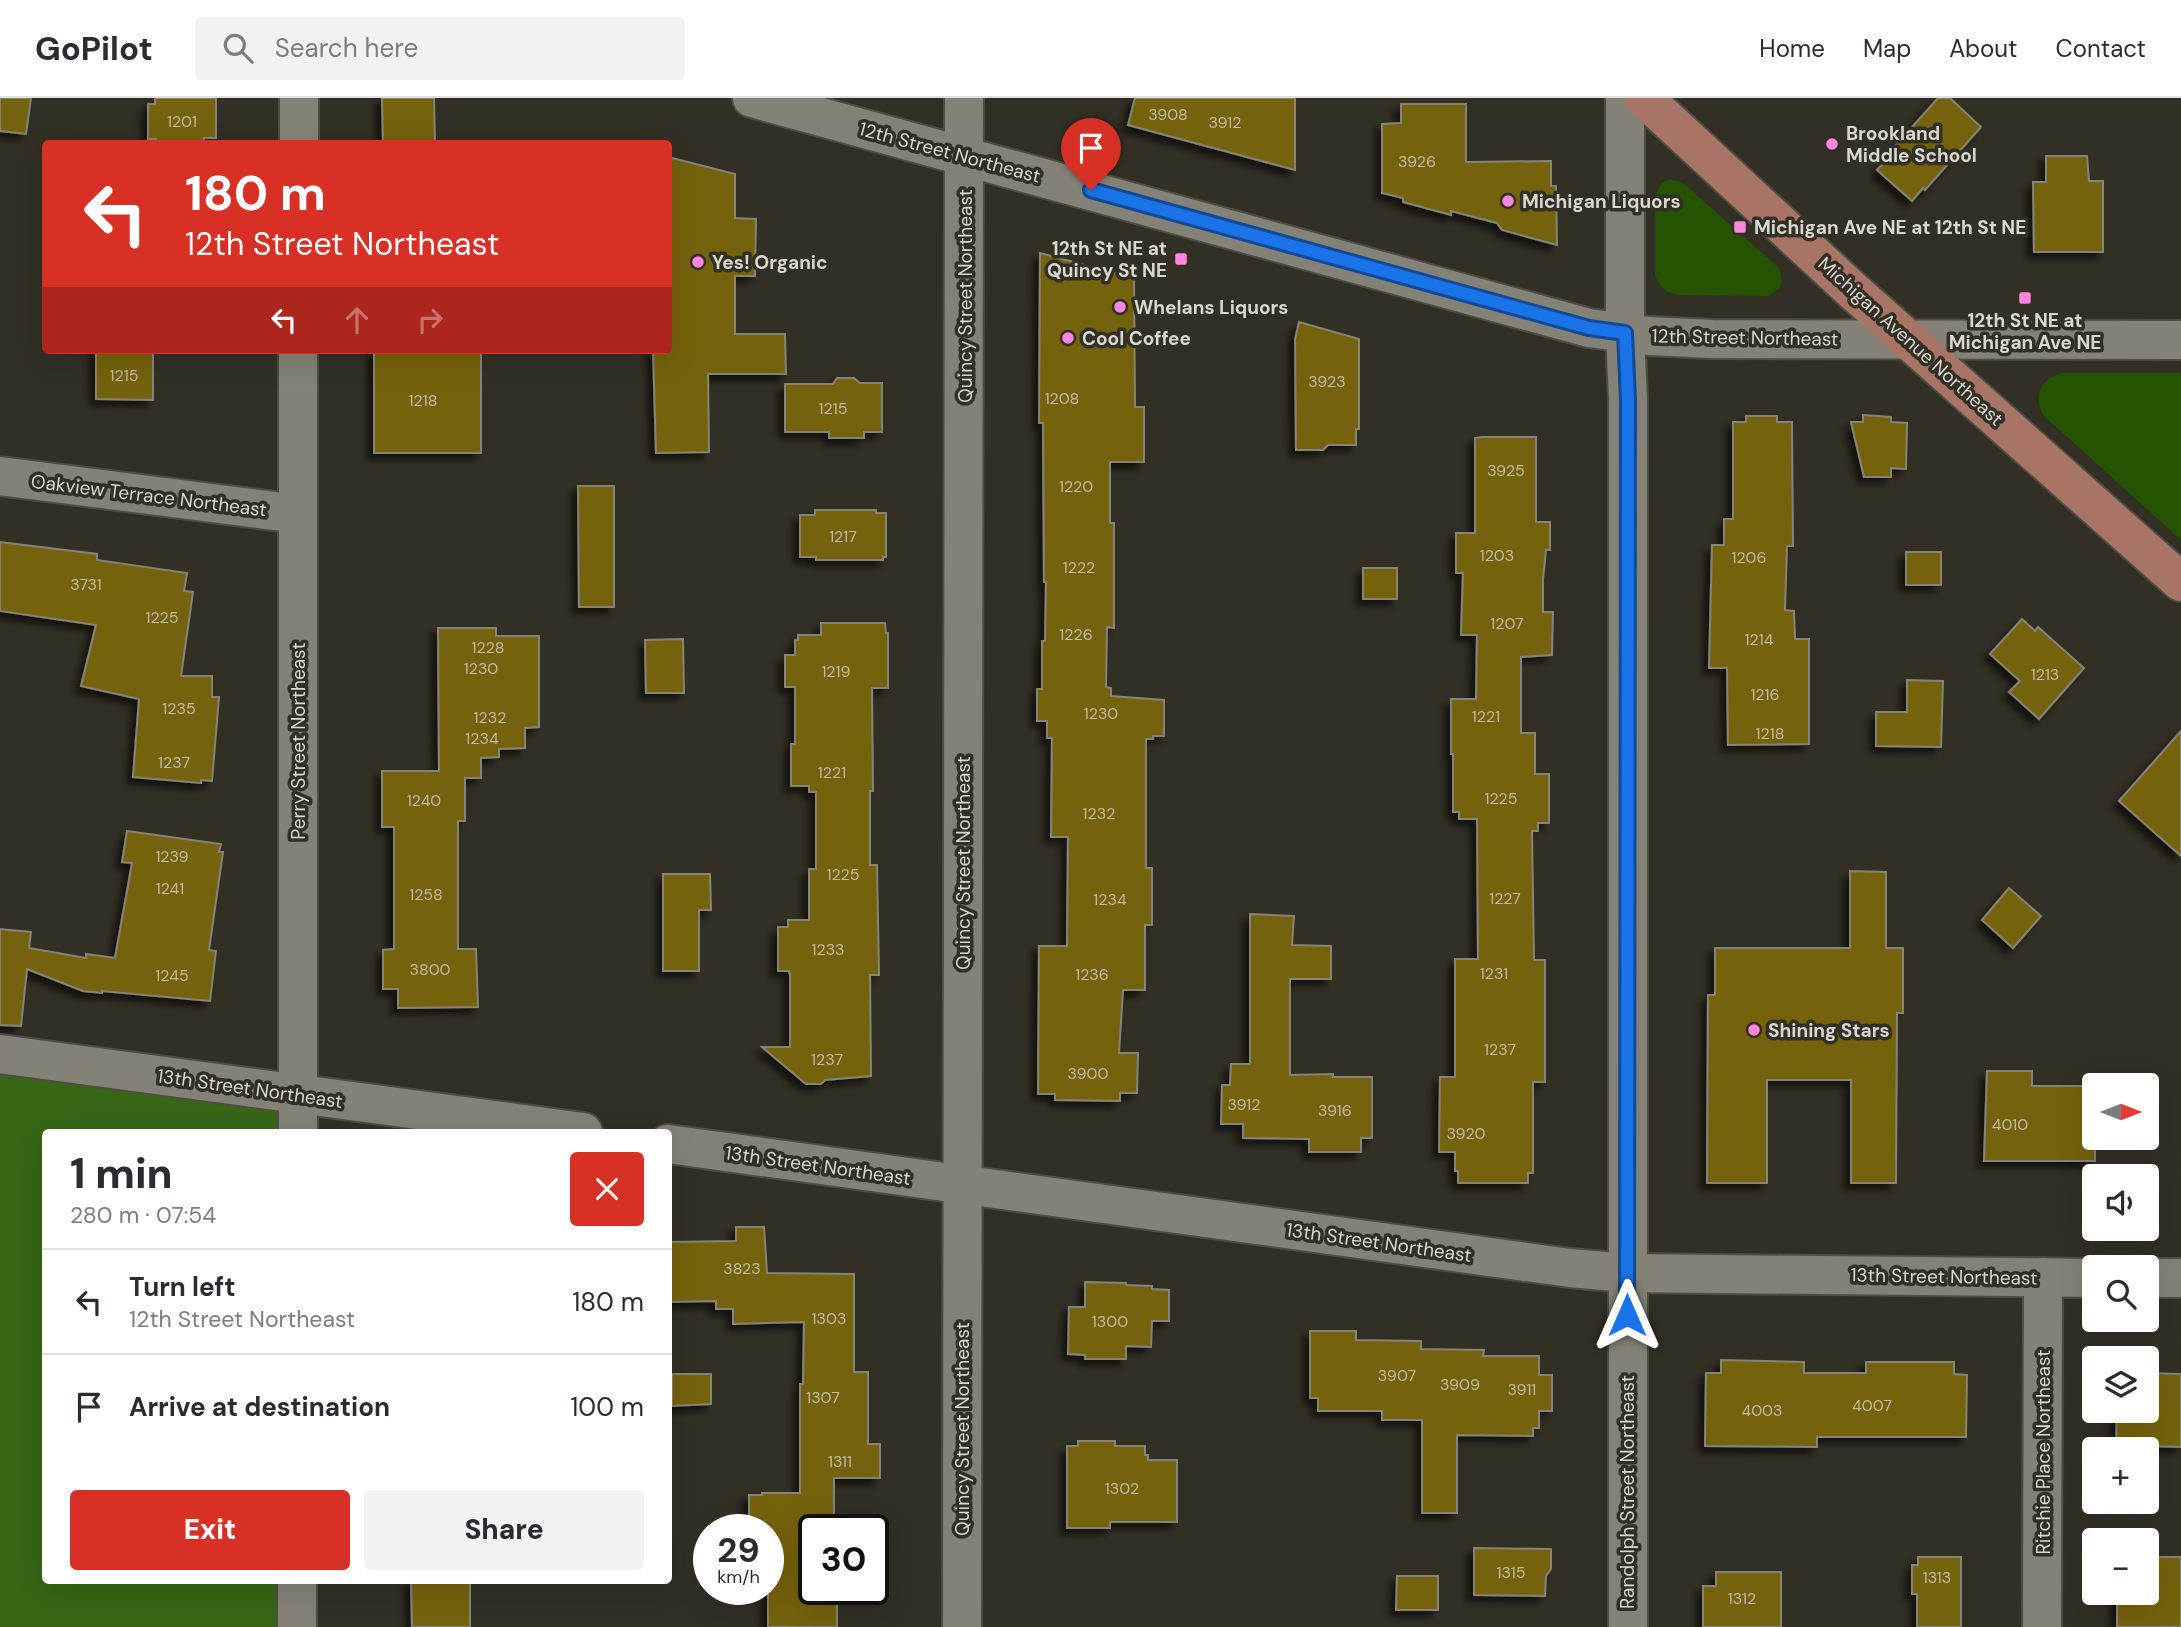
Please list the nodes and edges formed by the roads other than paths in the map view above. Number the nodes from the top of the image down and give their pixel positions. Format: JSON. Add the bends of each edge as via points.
{"nodes":[{"id":1,"x":299,"y":98,"type":"edge"},
{"id":2,"x":752,"y":98,"type":"edge"},
{"id":3,"x":964,"y":98,"type":"edge"},
{"id":4,"x":1625,"y":98,"type":"edge"},
{"id":5,"x":1644,"y":98,"type":"edge"},
{"id":6,"x":299,"y":140,"type":"edge"},
{"id":7,"x":965,"y":155,"type":"junction"},
{"id":8,"x":1625,"y":333,"type":"junction"},
{"id":9,"x":1909,"y":340,"type":"junction"},
{"id":10,"x":2181,"y":340,"type":"edge"},
{"id":11,"x":298,"y":354,"type":"edge"},
{"id":12,"x":0,"y":476,"type":"edge"},
{"id":13,"x":298,"y":514,"type":"junction"},
{"id":14,"x":2181,"y":582,"type":"edge"},
{"id":15,"x":0,"y":1054,"type":"edge"},
{"id":16,"x":298,"y":1095,"type":"junction"},
{"id":17,"x":298,"y":1129,"type":"edge"},
{"id":18,"x":560,"y":1129,"type":"edge"},
{"id":19,"x":672,"y":1145,"type":"edge"},
{"id":20,"x":962,"y":1185,"type":"junction"},
{"id":21,"x":1627,"y":1273,"type":"junction"},
{"id":22,"x":2043,"y":1277,"type":"junction"},
{"id":23,"x":2082,"y":1278,"type":"edge"},
{"id":24,"x":2159,"y":1278,"type":"edge"},
{"id":25,"x":2181,"y":1278,"type":"edge"},
{"id":26,"x":297,"y":1584,"type":"edge"},
{"id":27,"x":297,"y":1627,"type":"edge"},
{"id":28,"x":962,"y":1627,"type":"edge"},
{"id":29,"x":1628,"y":1627,"type":"edge"},
{"id":30,"x":2042,"y":1627,"type":"edge"}],
"edges":[{"from":1,"to":6,"type":"street"},
{"from":2,"to":7,"type":"street","name":"12th Street Northeast"},
{"from":3,"to":7,"type":"street","name":"Quincy Street Northeast"},
{"from":4,"to":8,"type":"street","name":"Randolph Street Northeast"},
{"from":5,"to":9,"type":"main road","name":"Michigan Avenue Northeast"},
{"from":7,"to":8,"type":"street","name":"12th Street Northeast","via":[[1589,328]]},
{"from":7,"to":20,"type":"street","name":"Quincy Street Northeast"},
{"from":8,"to":9,"type":"street","name":"12th Street Northeast","via":[[1712,339]]},
{"from":8,"to":21,"type":"street","name":"Randolph Street Northeast"},
{"from":9,"to":10,"type":"street","name":"12th Street Northeast"},
{"from":9,"to":14,"type":"main road","name":"Michigan Avenue Northeast"},
{"from":11,"to":13,"type":"street","name":"Perry Street Northeast"},
{"from":12,"to":13,"type":"street","name":"Oakview Terrace Northeast"},
{"from":13,"to":16,"type":"street","name":"Perry Street Northeast"},
{"from":15,"to":16,"type":"street","name":"13th Street Northeast"},
{"from":16,"to":17,"type":"street","name":"Perry Street Northeast"},
{"from":16,"to":18,"type":"street","name":"13th Street Northeast"},
{"from":19,"to":20,"type":"street","name":"13th Street Northeast"},
{"from":20,"to":21,"type":"street","name":"13th Street Northeast"},
{"from":20,"to":28,"type":"street","name":"Quincy Street Northeast"},
{"from":21,"to":22,"type":"street","name":"13th Street Northeast"},
{"from":21,"to":29,"type":"street","name":"Randolph Street Northeast"},
{"from":22,"to":23,"type":"street","name":"13th Street Northeast"},
{"from":22,"to":30,"type":"street","name":"Ritchie Place Northeast"},
{"from":24,"to":25,"type":"street"},
{"from":26,"to":27,"type":"street"}]}
